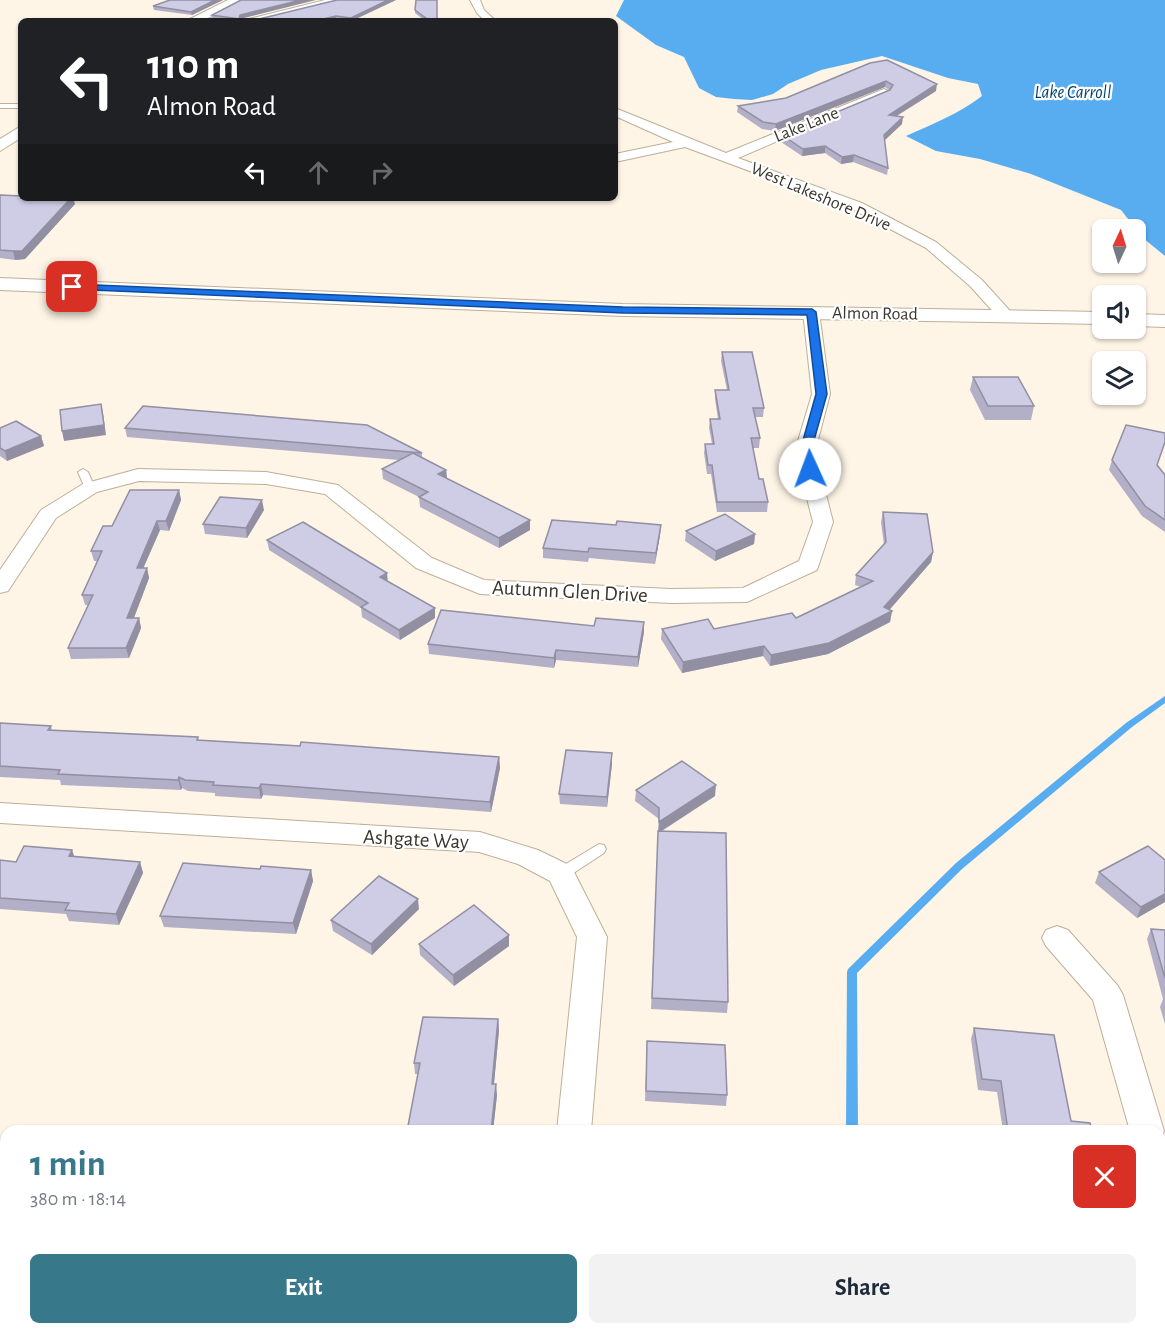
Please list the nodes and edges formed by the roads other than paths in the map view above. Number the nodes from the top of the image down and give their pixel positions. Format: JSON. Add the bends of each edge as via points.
{"nodes":[{"id":1,"x":238,"y":0,"type":"edge"},
{"id":2,"x":338,"y":0,"type":"edge"},
{"id":3,"x":475,"y":0,"type":"edge"},
{"id":4,"x":199,"y":18,"type":"edge"},
{"id":5,"x":259,"y":18,"type":"edge"},
{"id":6,"x":488,"y":18,"type":"edge"},
{"id":7,"x":884,"y":92,"type":"edge"},
{"id":8,"x":0,"y":106,"type":"edge"},
{"id":9,"x":18,"y":106,"type":"edge"},
{"id":10,"x":618,"y":113,"type":"edge"},
{"id":11,"x":18,"y":132,"type":"edge"},
{"id":12,"x":686,"y":143,"type":"junction"},
{"id":13,"x":0,"y":146,"type":"edge"},
{"id":14,"x":618,"y":157,"type":"edge"},
{"id":15,"x":728,"y":157,"type":"junction"},
{"id":16,"x":0,"y":284,"type":"edge"},
{"id":17,"x":812,"y":312,"type":"junction"},
{"id":18,"x":1005,"y":315,"type":"junction"},
{"id":19,"x":1092,"y":318,"type":"edge"},
{"id":20,"x":1146,"y":320,"type":"edge"},
{"id":21,"x":1165,"y":321,"type":"edge"},
{"id":22,"x":0,"y":586,"type":"edge"},
{"id":23,"x":0,"y":813,"type":"edge"},
{"id":24,"x":599,"y":849,"type":"dead end"},
{"id":25,"x":561,"y":874,"type":"junction"},
{"id":26,"x":1057,"y":938,"type":"dead end"},
{"id":27,"x":575,"y":1125,"type":"edge"},
{"id":28,"x":1145,"y":1125,"type":"edge"}],
"edges":[{"from":1,"to":4,"type":"street"},
{"from":2,"to":5,"type":"street"},
{"from":3,"to":6,"type":"street"},
{"from":7,"to":15,"type":"street","name":"Lake Lane"},
{"from":8,"to":9,"type":"lane"},
{"from":10,"to":12,"type":"street","name":"West Lakeshore Drive"},
{"from":11,"to":13,"type":"street"},
{"from":12,"to":14,"type":"street"},
{"from":12,"to":15,"type":"street","name":"West Lakeshore Drive"},
{"from":15,"to":18,"type":"street","name":"West Lakeshore Drive","via":[[857,206],[931,245]]},
{"from":16,"to":17,"type":"street","name":"Almon Road","via":[[623,310]]},
{"from":17,"to":18,"type":"street","name":"Almon Road"},
{"from":17,"to":22,"type":"street","name":"Autumn Glen Drive","via":[[821,394],[805,451],[823,522],[809,565],[747,595],[671,596],[480,587],[424,563],[331,489],[266,478],[138,475],[86,480],[48,514]]},
{"from":18,"to":19,"type":"street","name":"Almon Road"},
{"from":20,"to":21,"type":"street"},
{"from":23,"to":25,"type":"street","name":"Ashgate Way","via":[[480,842],[528,857]]},
{"from":24,"to":25,"type":"lane"},
{"from":25,"to":27,"type":"street","via":[[592,937]]},
{"from":26,"to":28,"type":"street","via":[[1107,995]]}]}
